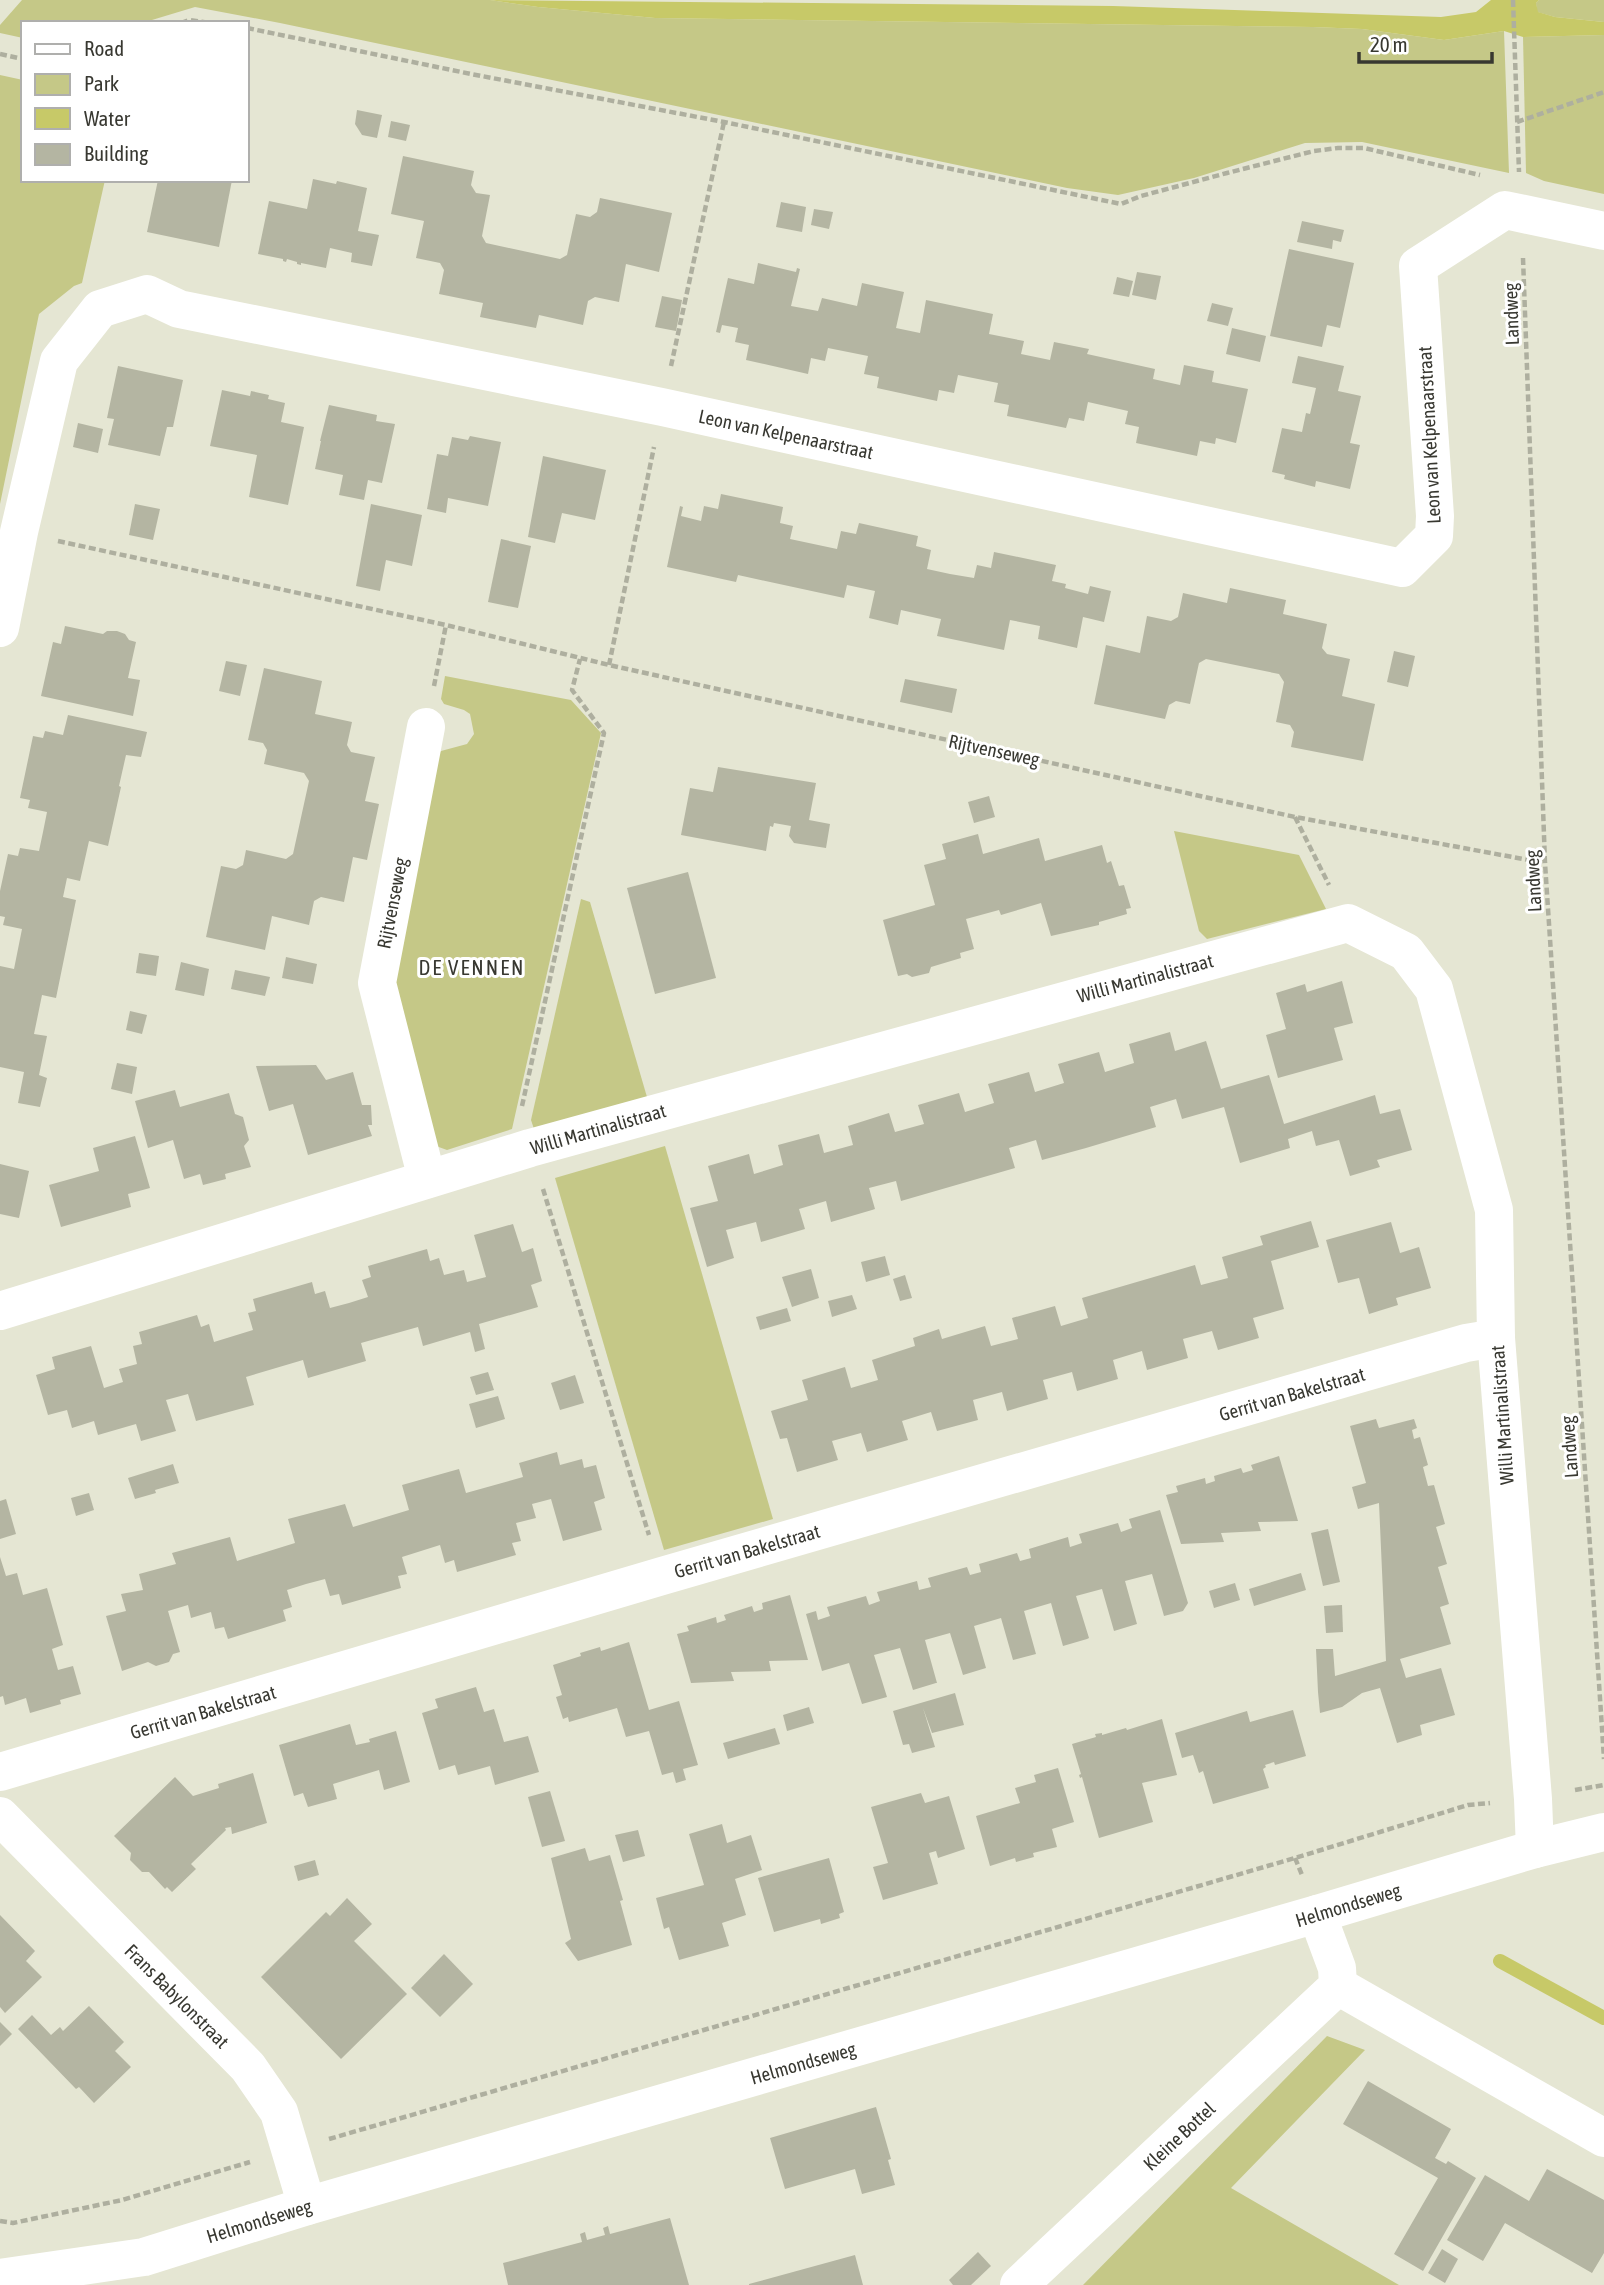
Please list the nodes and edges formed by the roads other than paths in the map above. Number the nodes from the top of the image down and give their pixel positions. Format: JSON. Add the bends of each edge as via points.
{"nodes":[{"id":1,"x":1604,"y":231,"type":"edge"},
{"id":2,"x":0,"y":628,"type":"edge"},
{"id":3,"x":426,"y":727,"type":"road end"},
{"id":4,"x":427,"y":1180,"type":"junction"},
{"id":5,"x":0,"y":1311,"type":"edge"},
{"id":6,"x":1496,"y":1338,"type":"junction"},
{"id":7,"x":0,"y":1772,"type":"edge"},
{"id":8,"x":0,"y":1816,"type":"edge"},
{"id":9,"x":1604,"y":1832,"type":"edge"},
{"id":10,"x":1535,"y":1849,"type":"junction"},
{"id":11,"x":1317,"y":1914,"type":"junction"},
{"id":12,"x":1338,"y":1986,"type":"junction"},
{"id":13,"x":1604,"y":2138,"type":"edge"},
{"id":14,"x":307,"y":2206,"type":"junction"},
{"id":15,"x":0,"y":2279,"type":"edge"},
{"id":16,"x":1019,"y":2285,"type":"edge"}],
"edges":[{"from":1,"to":2,"type":"street","name":"Leon van Kelpenaarstraat","via":[[1505,210],[1418,266],[1434,536],[1402,568],[662,407],[179,309],[146,295],[100,309],[59,361]]},
{"from":3,"to":4,"type":"street","name":"Rijtvenseweg","via":[[377,983]]},
{"from":4,"to":5,"type":"street","name":"Willi Martinalistraat"},
{"from":4,"to":6,"type":"street","name":"Willi Martinalistraat","via":[[1348,923],[1406,952],[1434,989],[1494,1210]]},
{"from":6,"to":7,"type":"street","name":"Gerrit van Bakelstraat","via":[[675,1572]]},
{"from":6,"to":10,"type":"street","name":"Willi Martinalistraat"},
{"from":8,"to":14,"type":"street","name":"Frans Babylonstraat","via":[[248,2067],[279,2112]]},
{"from":9,"to":10,"type":"street","name":"Helmondseweg"},
{"from":10,"to":11,"type":"street","name":"Helmondseweg"},
{"from":11,"to":12,"type":"street","via":[[1337,1968]]},
{"from":11,"to":14,"type":"street","name":"Helmondseweg"},
{"from":12,"to":13,"type":"street"},
{"from":12,"to":16,"type":"street","name":"Kleine Bottel"},
{"from":14,"to":15,"type":"street","name":"Helmondseweg","via":[[144,2257]]}]}
